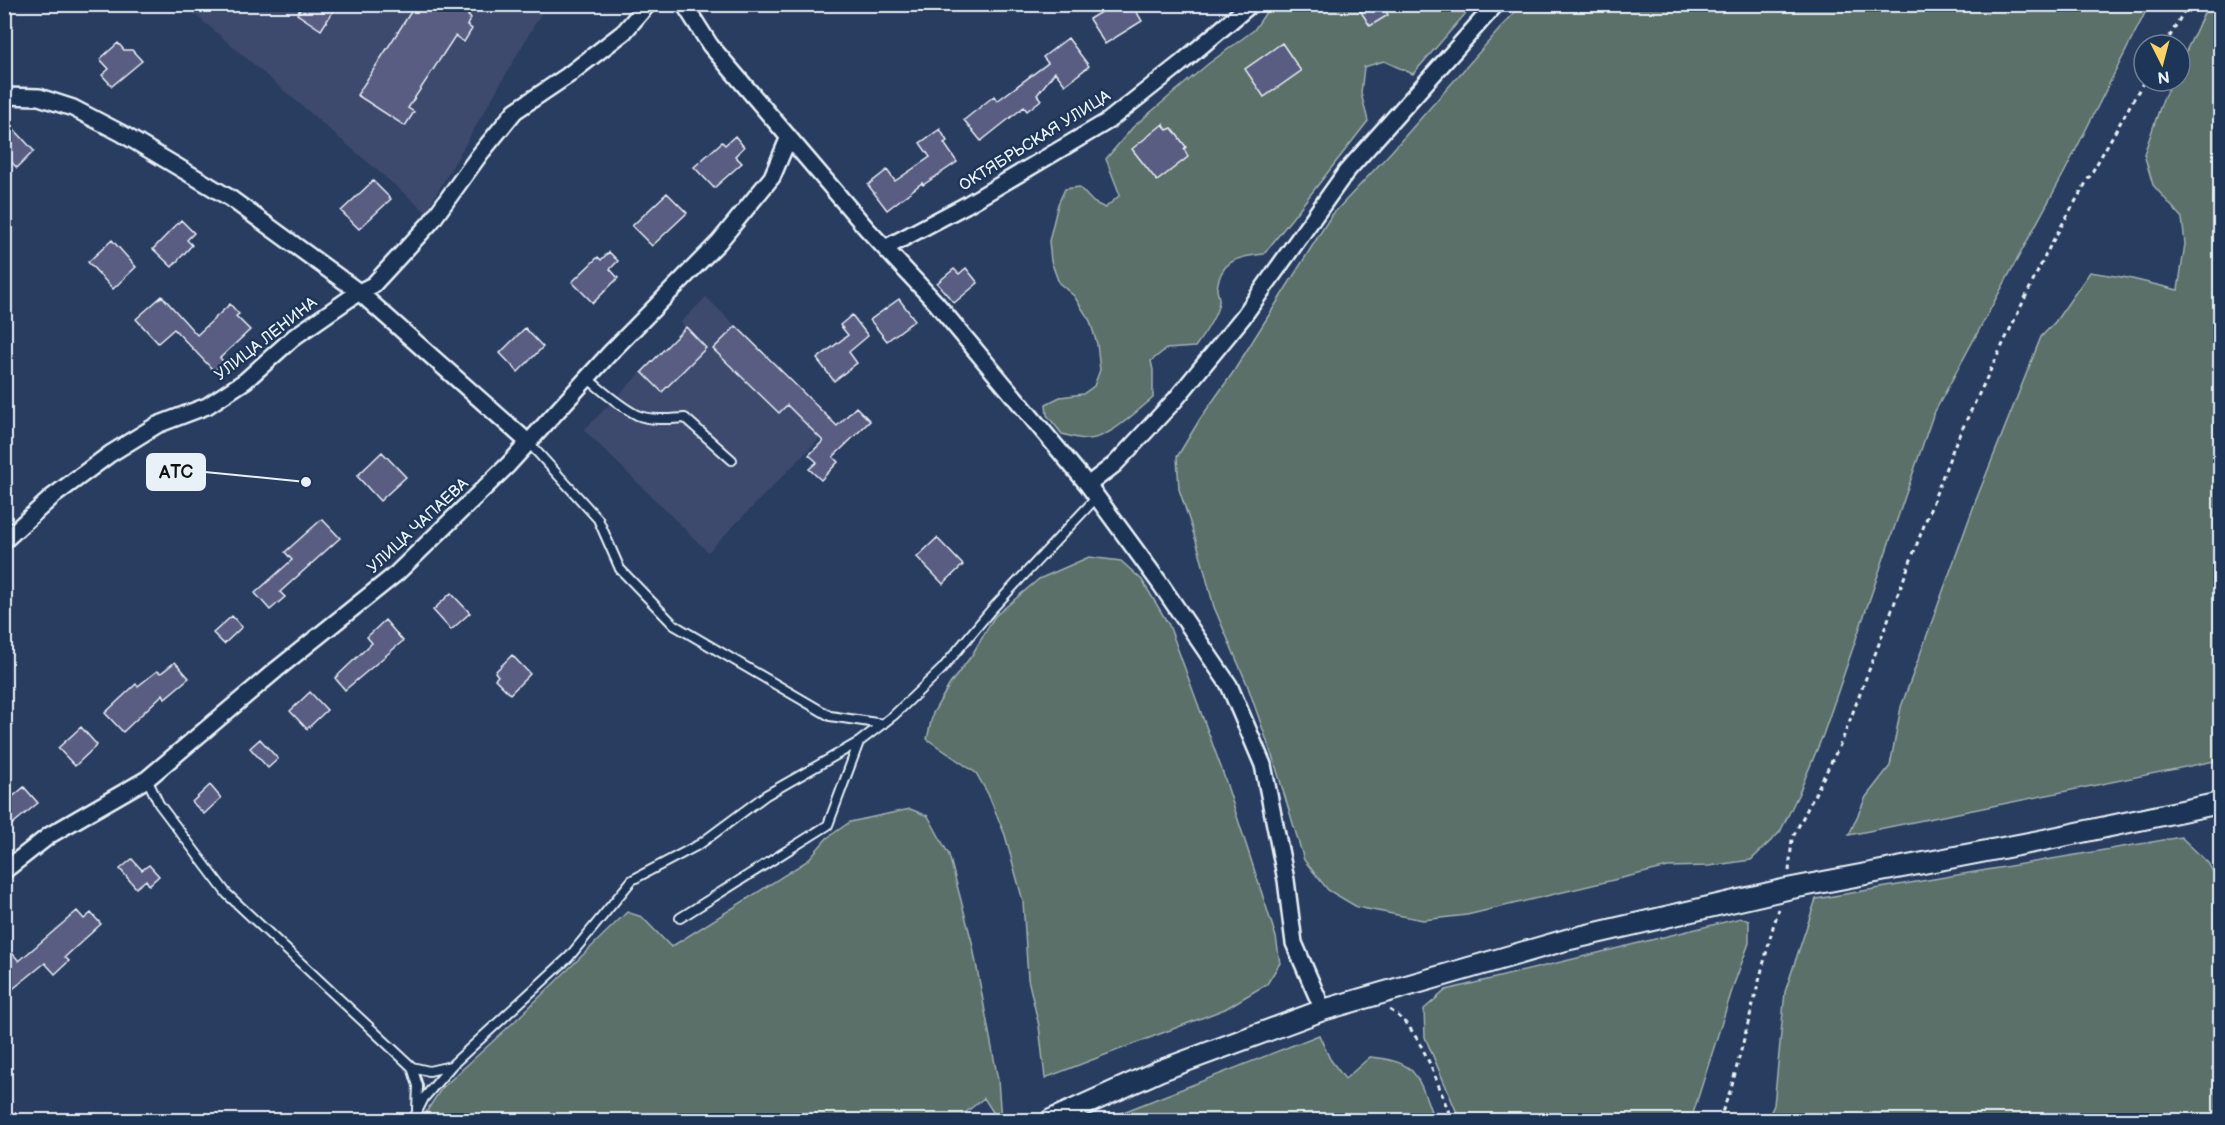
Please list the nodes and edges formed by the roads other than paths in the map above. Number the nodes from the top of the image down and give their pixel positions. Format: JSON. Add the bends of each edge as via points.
{"nodes":[{"id":1,"x":648,"y":4,"type":"edge"},
{"id":2,"x":684,"y":4,"type":"edge"},
{"id":3,"x":1251,"y":4,"type":"edge"},
{"id":4,"x":1496,"y":4,"type":"edge"},
{"id":5,"x":4,"y":96,"type":"edge"},
{"id":6,"x":789,"y":137,"type":"junction"},
{"id":7,"x":885,"y":248,"type":"junction"},
{"id":8,"x":359,"y":292,"type":"junction"},
{"id":9,"x":587,"y":378,"type":"junction"},
{"id":10,"x":529,"y":442,"type":"junction"},
{"id":11,"x":732,"y":460,"type":"dead end"},
{"id":12,"x":1093,"y":491,"type":"junction"},
{"id":13,"x":4,"y":542,"type":"edge"},
{"id":14,"x":883,"y":724,"type":"junction"},
{"id":15,"x":859,"y":742,"type":"junction"},
{"id":16,"x":147,"y":779,"type":"junction"},
{"id":17,"x":2220,"y":803,"type":"edge"},
{"id":18,"x":4,"y":871,"type":"edge"},
{"id":19,"x":680,"y":918,"type":"dead end"},
{"id":20,"x":1323,"y":1010,"type":"junction"},
{"id":21,"x":452,"y":1065,"type":"junction"},
{"id":22,"x":412,"y":1067,"type":"junction"},
{"id":23,"x":417,"y":1112,"type":"junction"},
{"id":24,"x":413,"y":1120,"type":"edge"},
{"id":25,"x":1051,"y":1120,"type":"edge"}],
"edges":[{"from":1,"to":8,"type":"street","name":"УЛИЦА ЛЕНИНА","via":[[624,32],[515,111],[431,222],[373,285]]},
{"from":2,"to":6,"type":"street","via":[[710,45]]},
{"from":3,"to":7,"type":"street","name":"ОКТЯБРЬСКАЯ УЛИЦА","via":[[1108,121]]},
{"from":4,"to":12,"type":"street","via":[[1346,172],[1243,317]]},
{"from":5,"to":8,"type":"street","via":[[39,97],[73,108],[121,133],[230,198]]},
{"from":6,"to":7,"type":"street"},
{"from":6,"to":9,"type":"street","name":"УЛИЦА ЧАПАЕВА","via":[[772,177],[719,242]]},
{"from":7,"to":12,"type":"street"},
{"from":8,"to":10,"type":"street"},
{"from":8,"to":13,"type":"street","name":"УЛИЦА ЛЕНИНА","via":[[207,406],[157,425],[110,453],[52,497]]},
{"from":9,"to":10,"type":"street","name":"УЛИЦА ЧАПАЕВА"},
{"from":9,"to":11,"type":"lane","via":[[639,416],[685,418]]},
{"from":10,"to":14,"type":"lane","via":[[598,519],[620,569],[675,625],[830,716]]},
{"from":10,"to":16,"type":"street","name":"УЛИЦА ЧАПАЕВА","via":[[397,573]]},
{"from":12,"to":14,"type":"lane","via":[[942,669]]},
{"from":12,"to":20,"type":"street","via":[[1229,685],[1263,765],[1294,943]]},
{"from":14,"to":15,"type":"lane"},
{"from":15,"to":19,"type":"lane","via":[[828,825]]},
{"from":15,"to":21,"type":"lane","via":[[766,795],[700,844],[632,880],[569,957]]},
{"from":16,"to":18,"type":"street","name":"УЛИЦА ЧАПАЕВА","via":[[50,835]]},
{"from":16,"to":22,"type":"lane","via":[[159,804],[227,894]]},
{"from":17,"to":20,"type":"street","via":[[1787,889],[1566,940]]},
{"from":20,"to":25,"type":"street","via":[[1159,1071]]},
{"from":21,"to":22,"type":"lane","via":[[429,1071]]},
{"from":21,"to":23,"type":"lane"},
{"from":22,"to":23,"type":"lane"},
{"from":23,"to":24,"type":"lane"}]}
